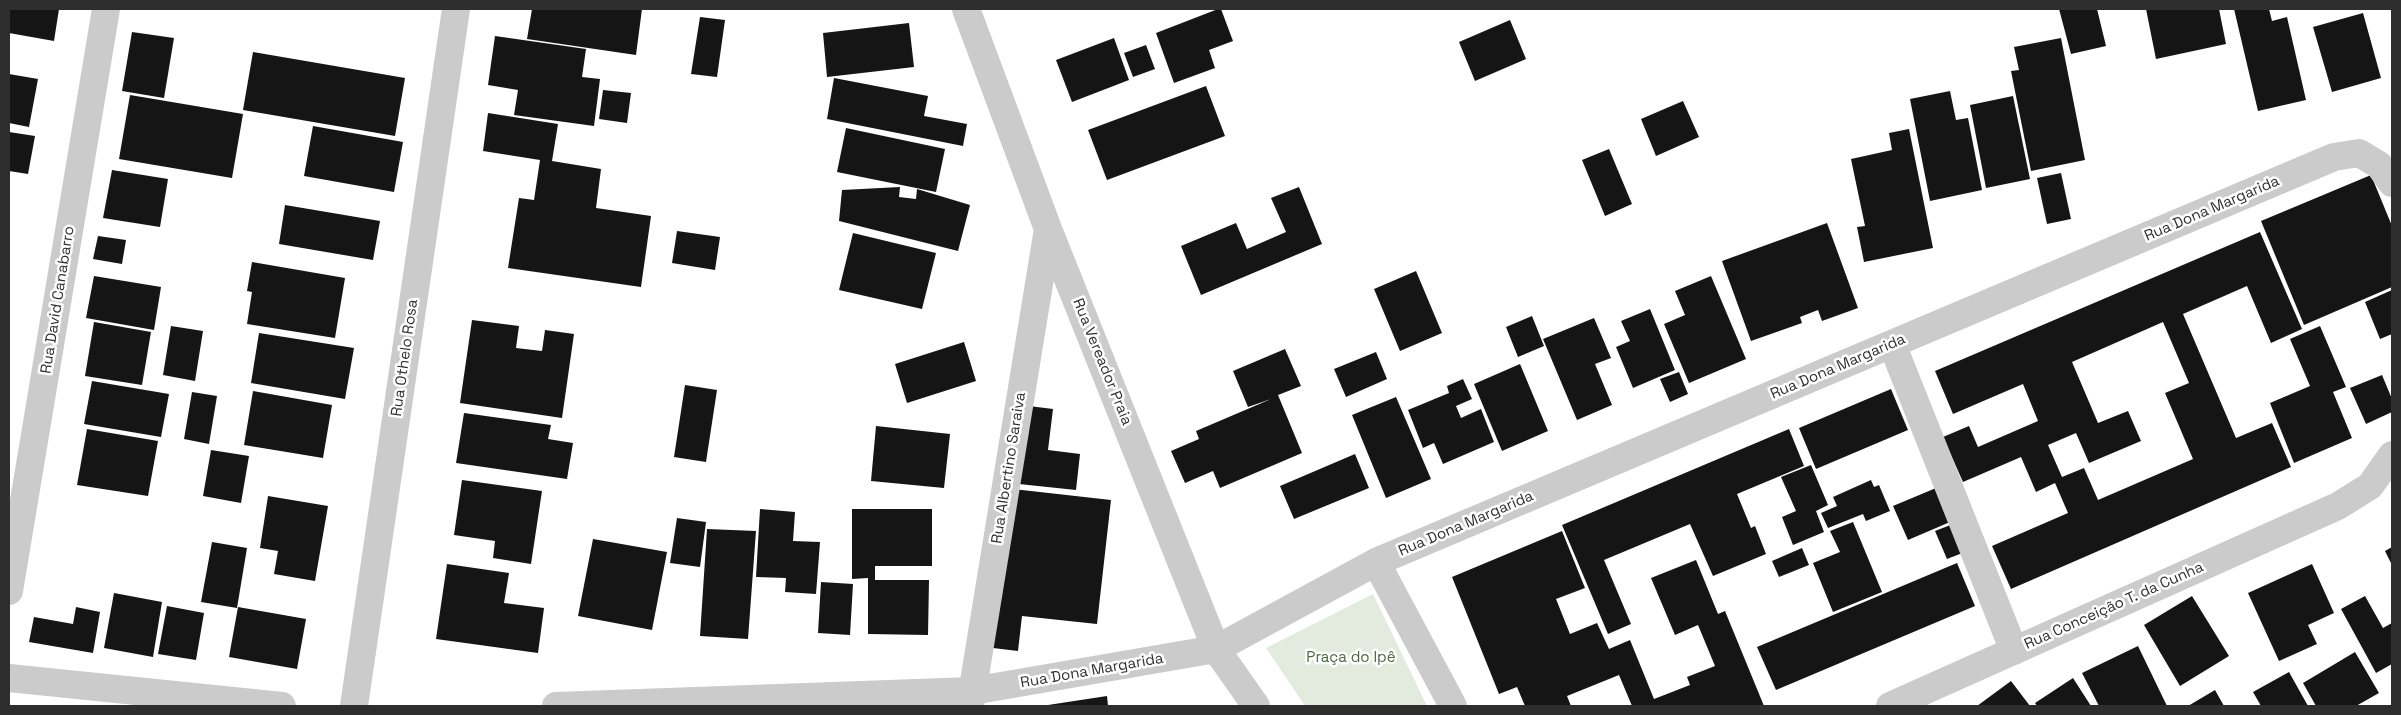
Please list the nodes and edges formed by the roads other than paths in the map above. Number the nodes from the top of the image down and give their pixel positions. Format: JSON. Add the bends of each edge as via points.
{"nodes":[{"id":1,"x":106,"y":9,"type":"edge"},
{"id":2,"x":456,"y":9,"type":"edge"},
{"id":3,"x":966,"y":9,"type":"edge"},
{"id":4,"x":2392,"y":183,"type":"edge"},
{"id":5,"x":1048,"y":229,"type":"junction"},
{"id":6,"x":1892,"y":344,"type":"junction"},
{"id":7,"x":2392,"y":455,"type":"edge"},
{"id":8,"x":1376,"y":562,"type":"junction"},
{"id":9,"x":9,"y":591,"type":"edge"},
{"id":10,"x":1216,"y":649,"type":"junction"},
{"id":11,"x":2014,"y":651,"type":"junction"},
{"id":12,"x":9,"y":678,"type":"edge"},
{"id":13,"x":971,"y":699,"type":"edge"},
{"id":14,"x":282,"y":706,"type":"edge"},
{"id":15,"x":354,"y":706,"type":"edge"},
{"id":16,"x":556,"y":706,"type":"edge"},
{"id":17,"x":1256,"y":706,"type":"edge"},
{"id":18,"x":1452,"y":706,"type":"edge"},
{"id":19,"x":1890,"y":706,"type":"edge"}],
"edges":[{"from":1,"to":9,"type":"street","name":"Rua David Canabarro"},
{"from":2,"to":15,"type":"street","name":"Rua Othelo Rosa"},
{"from":3,"to":5,"type":"street","name":"Rua Vereador Praia"},
{"from":4,"to":6,"type":"street","name":"Rua Dona Margarida","via":[[2379,165],[2359,153],[2334,157]]},
{"from":5,"to":10,"type":"street","name":"Rua Vereador Praia"},
{"from":5,"to":13,"type":"street","name":"Rua Albertino Saraiva"},
{"from":6,"to":8,"type":"street","name":"Rua Dona Margarida"},
{"from":6,"to":11,"type":"street"},
{"from":7,"to":11,"type":"street","name":"Rua Conceição T. da Cunha","via":[[2370,486],[2338,506]]},
{"from":8,"to":10,"type":"street","name":"Rua Dona Margarida"},
{"from":8,"to":18,"type":"street"},
{"from":10,"to":13,"type":"street","name":"Rua Dona Margarida"},
{"from":10,"to":17,"type":"street","name":"Rua Vereador Praia"},
{"from":11,"to":19,"type":"street","name":"Rua Conceição T. da Cunha"},
{"from":12,"to":14,"type":"street"},
{"from":13,"to":16,"type":"street","name":"Rua Dona Margarida"}]}
